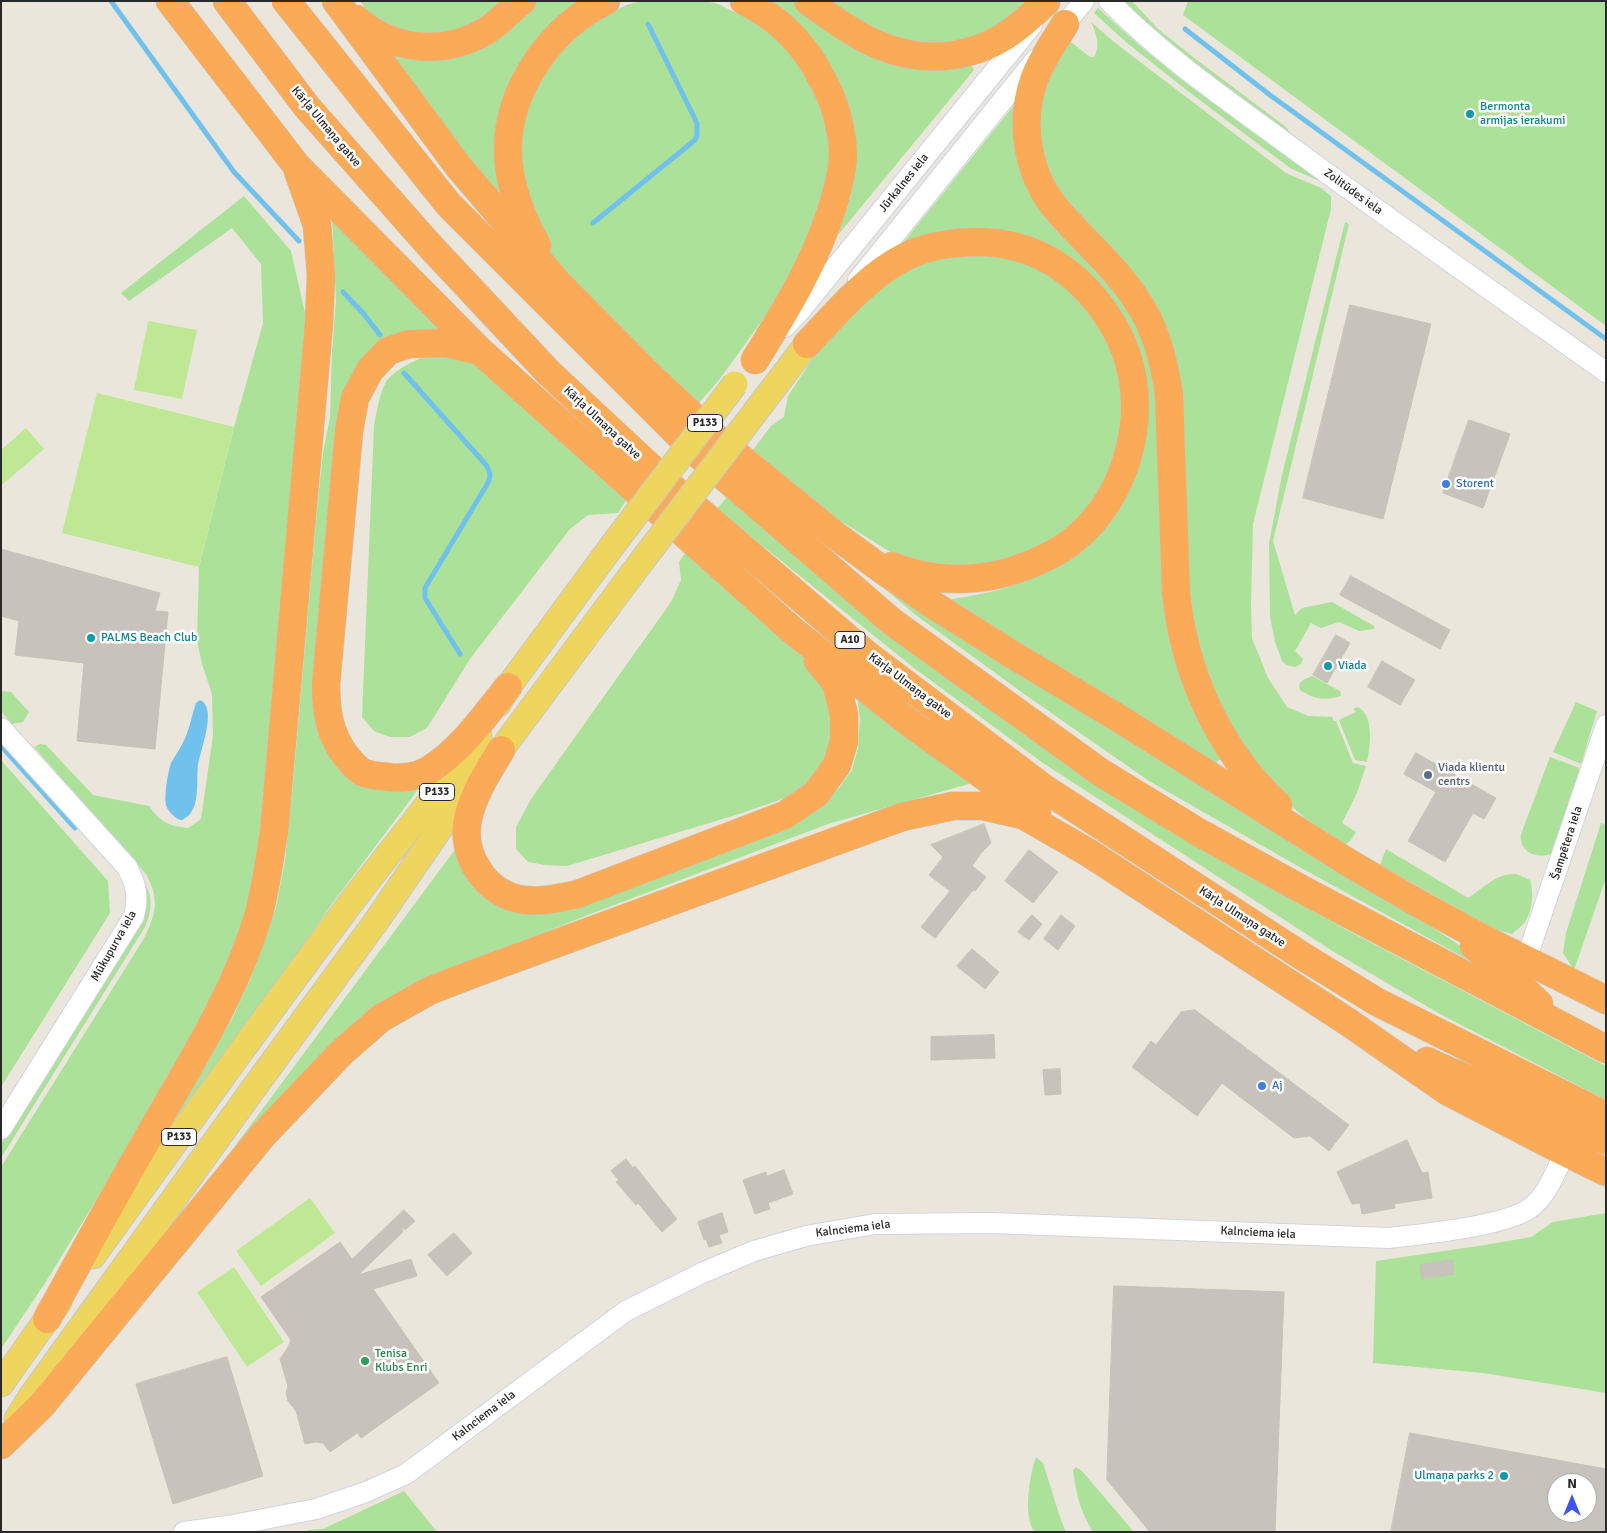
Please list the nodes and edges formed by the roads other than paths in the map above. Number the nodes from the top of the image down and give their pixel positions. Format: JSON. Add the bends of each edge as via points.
{"nodes":[{"id":1,"x":170,"y":1,"type":"edge"},
{"id":2,"x":227,"y":1,"type":"edge"},
{"id":3,"x":286,"y":1,"type":"edge"},
{"id":4,"x":338,"y":1,"type":"edge"},
{"id":5,"x":522,"y":1,"type":"edge"},
{"id":6,"x":606,"y":1,"type":"edge"},
{"id":7,"x":744,"y":1,"type":"edge"},
{"id":8,"x":808,"y":1,"type":"edge"},
{"id":9,"x":1084,"y":1,"type":"edge"},
{"id":10,"x":1109,"y":1,"type":"edge"},
{"id":11,"x":1047,"y":2,"type":"edge"},
{"id":12,"x":1065,"y":24,"type":"junction"},
{"id":13,"x":296,"y":165,"type":"junction"},
{"id":14,"x":558,"y":283,"type":"junction"},
{"id":15,"x":807,"y":344,"type":"junction"},
{"id":16,"x":480,"y":351,"type":"junction"},
{"id":17,"x":755,"y":360,"type":"junction"},
{"id":18,"x":1606,"y":372,"type":"edge"},
{"id":19,"x":836,"y":535,"type":"junction"},
{"id":20,"x":794,"y":631,"type":"junction"},
{"id":21,"x":508,"y":687,"type":"junction"},
{"id":22,"x":1606,"y":725,"type":"edge"},
{"id":23,"x":1,"y":728,"type":"edge"},
{"id":24,"x":501,"y":750,"type":"junction"},
{"id":25,"x":1322,"y":845,"type":"junction"},
{"id":26,"x":1089,"y":853,"type":"junction"},
{"id":27,"x":1414,"y":901,"type":"junction"},
{"id":28,"x":1526,"y":960,"type":"junction"},
{"id":29,"x":1606,"y":1000,"type":"edge"},
{"id":30,"x":1348,"y":1022,"type":"junction"},
{"id":31,"x":1566,"y":1029,"type":"junction"},
{"id":32,"x":1606,"y":1049,"type":"edge"},
{"id":33,"x":1606,"y":1116,"type":"edge"},
{"id":34,"x":1,"y":1128,"type":"edge"},
{"id":35,"x":1606,"y":1140,"type":"edge"},
{"id":36,"x":1565,"y":1152,"type":"junction"},
{"id":37,"x":1606,"y":1172,"type":"edge"},
{"id":38,"x":48,"y":1318,"type":"junction"},
{"id":39,"x":1,"y":1384,"type":"edge"},
{"id":40,"x":1,"y":1445,"type":"edge"},
{"id":41,"x":184,"y":1532,"type":"edge"}],
"edges":[{"from":1,"to":13,"type":"highway"},
{"from":2,"to":33,"type":"highway","name":"Kārļa Ulmaņa gatve","number":"A10","via":[[307,107],[430,246],[549,373],[677,492],[866,654],[1045,789],[1299,954],[1377,1002]]},
{"from":3,"to":31,"type":"highway","via":[[449,205],[698,454],[891,621],[1100,772],[1198,832]]},
{"from":4,"to":5,"type":"highway","via":[[366,28],[380,36],[408,45],[434,47],[467,40],[485,31]]},
{"from":4,"to":14,"type":"highway","via":[[458,166]]},
{"from":6,"to":14,"type":"highway","via":[[567,26],[543,54],[524,84],[512,118],[509,169],[518,203]]},
{"from":7,"to":17,"type":"highway","via":[[783,26],[816,66],[835,110],[843,154],[837,192],[818,248],[792,300]]},
{"from":8,"to":11,"type":"highway","via":[[874,44],[898,53],[928,57],[982,48],[1013,30]]},
{"from":9,"to":12,"type":"street","name":"Jūrkalnes iela"},
{"from":10,"to":18,"type":"street","name":"Zolitūdes iela","via":[[1130,23],[1197,78]]},
{"from":11,"to":17,"type":"street","name":"Jūrkalnes iela","via":[[1035,22]]},
{"from":12,"to":15,"type":"street","name":"Jūrkalnes iela"},
{"from":12,"to":25,"type":"highway","via":[[1041,65],[1030,95],[1027,128],[1031,160],[1051,202],[1129,288],[1145,312],[1156,338],[1169,395],[1178,616],[1198,686],[1220,731],[1259,788]]},
{"from":13,"to":16,"type":"highway"},
{"from":13,"to":38,"type":"highway","via":[[317,225],[321,275],[319,323],[274,832],[266,880],[245,952],[212,1027]]},
{"from":14,"to":19,"type":"highway","via":[[716,438]]},
{"from":15,"to":19,"type":"highway","via":[[872,280],[902,258],[931,247],[990,242],[1032,251],[1064,269],[1081,284],[1110,319],[1120,337],[1132,374],[1135,414],[1122,474],[1088,527],[1058,551],[996,575],[947,579],[903,570]]},
{"from":15,"to":24,"type":"main road","number":"P133","bridge":true},
{"from":16,"to":20,"type":"highway"},
{"from":16,"to":21,"type":"highway","via":[[446,343],[409,344],[388,352],[370,370],[355,398],[348,431],[326,684],[327,712],[332,734],[340,748],[362,772],[394,778],[408,777],[427,771],[460,746]]},
{"from":17,"to":21,"type":"main road","number":"P133","bridge":true},
{"from":19,"to":25,"type":"highway","via":[[935,606]]},
{"from":20,"to":24,"type":"highway","via":[[836,683],[844,715],[844,741],[838,765],[816,794],[785,815],[578,894],[543,901],[523,900],[492,887],[473,862],[468,842],[467,821],[471,805]]},
{"from":20,"to":26,"type":"highway","via":[[910,724]]},
{"from":21,"to":38,"type":"main road","number":"P133","via":[[462,761],[236,1056]]},
{"from":22,"to":28,"type":"street","name":"Šampētera iela"},
{"from":23,"to":34,"type":"street","name":"Mūkupurva iela","via":[[126,867],[134,879],[138,897],[134,916]]},
{"from":24,"to":40,"type":"main road","number":"P133","via":[[467,789],[375,923],[30,1398]]},
{"from":25,"to":27,"type":"highway"},
{"from":26,"to":30,"type":"highway"},
{"from":26,"to":40,"type":"highway","via":[[1023,815],[983,806],[953,806],[924,812],[701,889],[428,991],[381,1018],[342,1052],[262,1135],[42,1405]]},
{"from":27,"to":28,"type":"highway"},
{"from":27,"to":31,"type":"highway","via":[[1497,964]]},
{"from":28,"to":29,"type":"highway"},
{"from":30,"to":35,"type":"highway","via":[[1443,1069]]},
{"from":30,"to":36,"type":"highway","via":[[1446,1091]]},
{"from":31,"to":32,"type":"highway"},
{"from":36,"to":37,"type":"highway"},
{"from":36,"to":41,"type":"street","name":"Kalnciema iela","via":[[1550,1186],[1534,1206],[1519,1215],[1389,1238],[992,1223],[875,1224],[806,1236],[754,1251],[626,1311],[406,1474],[316,1509]]},
{"from":38,"to":39,"type":"main road","number":"P133"}]}
